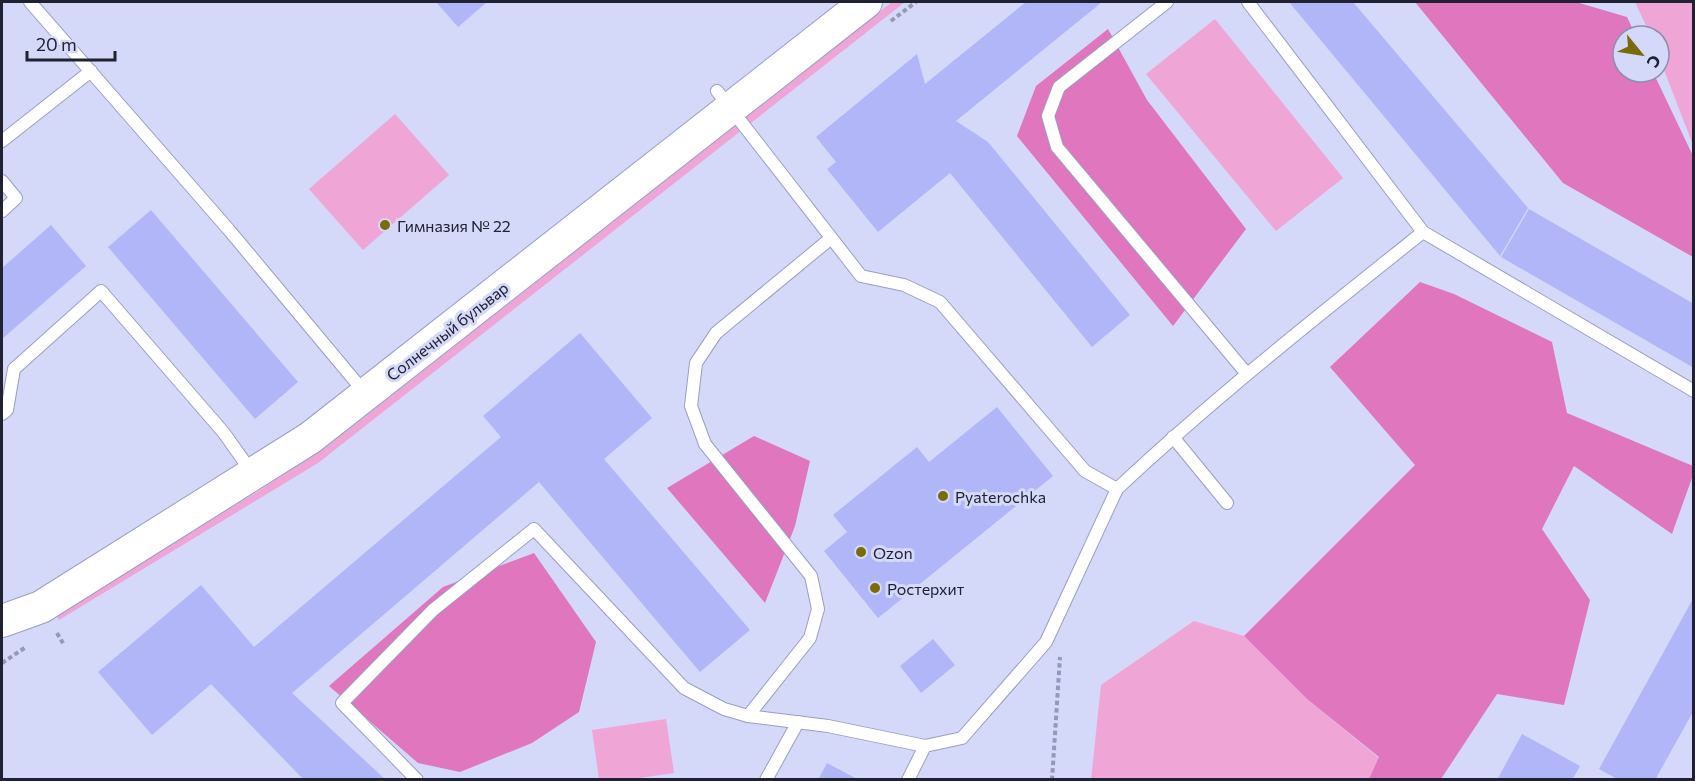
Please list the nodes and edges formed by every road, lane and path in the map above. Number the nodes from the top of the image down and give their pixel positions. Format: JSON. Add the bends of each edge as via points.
{"nodes":[{"id":1,"x":30,"y":2,"type":"edge"},
{"id":2,"x":866,"y":2,"type":"edge"},
{"id":3,"x":1167,"y":2,"type":"edge"},
{"id":4,"x":1248,"y":2,"type":"edge"},
{"id":5,"x":91,"y":71,"type":"junction"},
{"id":6,"x":724,"y":100,"type":"junction"},
{"id":7,"x":2,"y":141,"type":"edge"},
{"id":8,"x":2,"y":181,"type":"edge"},
{"id":9,"x":2,"y":211,"type":"edge"},
{"id":10,"x":1423,"y":232,"type":"junction"},
{"id":11,"x":830,"y":239,"type":"junction"},
{"id":12,"x":1247,"y":374,"type":"junction"},
{"id":13,"x":1694,"y":391,"type":"edge"},
{"id":14,"x":367,"y":395,"type":"junction"},
{"id":15,"x":2,"y":414,"type":"edge"},
{"id":16,"x":1173,"y":437,"type":"junction"},
{"id":17,"x":254,"y":476,"type":"junction"},
{"id":18,"x":1117,"y":489,"type":"junction"},
{"id":19,"x":1227,"y":503,"type":"dead end"},
{"id":20,"x":2,"y":621,"type":"edge"},
{"id":21,"x":22,"y":649,"type":"dead end"},
{"id":22,"x":1060,"y":651,"type":"dead end"},
{"id":23,"x":2,"y":663,"type":"edge"},
{"id":24,"x":748,"y":716,"type":"junction"},
{"id":25,"x":798,"y":722,"type":"junction"},
{"id":26,"x":925,"y":746,"type":"junction"},
{"id":27,"x":417,"y":780,"type":"edge"},
{"id":28,"x":766,"y":780,"type":"edge"},
{"id":29,"x":909,"y":780,"type":"edge"},
{"id":30,"x":1052,"y":780,"type":"edge"}],
"edges":[{"from":1,"to":5,"type":"lane"},
{"from":2,"to":6,"type":"street","name":"Солнечный бульвар"},
{"from":3,"to":12,"type":"lane","via":[[1059,87],[1048,116],[1057,147]]},
{"from":4,"to":10,"type":"lane"},
{"from":5,"to":7,"type":"lane"},
{"from":5,"to":14,"type":"lane"},
{"from":6,"to":11,"type":"lane"},
{"from":6,"to":14,"type":"street","name":"Солнечный бульвар"},
{"from":8,"to":9,"type":"lane","via":[[16,198]]},
{"from":10,"to":12,"type":"lane"},
{"from":10,"to":13,"type":"lane"},
{"from":11,"to":18,"type":"lane","via":[[861,276],[912,288],[940,302],[1085,471]]},
{"from":11,"to":24,"type":"lane","via":[[716,333],[696,363],[691,406],[705,444],[811,576],[818,609],[810,638]]},
{"from":12,"to":16,"type":"lane"},
{"from":14,"to":17,"type":"street","name":"Солнечный бульвар"},
{"from":15,"to":17,"type":"lane","via":[[7,410],[14,369],[100,291],[224,433]]},
{"from":16,"to":18,"type":"lane"},
{"from":16,"to":19,"type":"lane"},
{"from":17,"to":20,"type":"street","name":"Солнечный бульвар","via":[[41,607]]},
{"from":18,"to":26,"type":"lane","via":[[1046,642],[962,738]]},
{"from":21,"to":23,"type":"path"},
{"from":22,"to":30,"type":"path"},
{"from":24,"to":25,"type":"lane"},
{"from":24,"to":27,"type":"lane","via":[[724,710],[684,688],[534,529],[433,610],[342,703]]},
{"from":25,"to":26,"type":"lane"},
{"from":25,"to":28,"type":"lane"},
{"from":26,"to":29,"type":"lane"}]}
